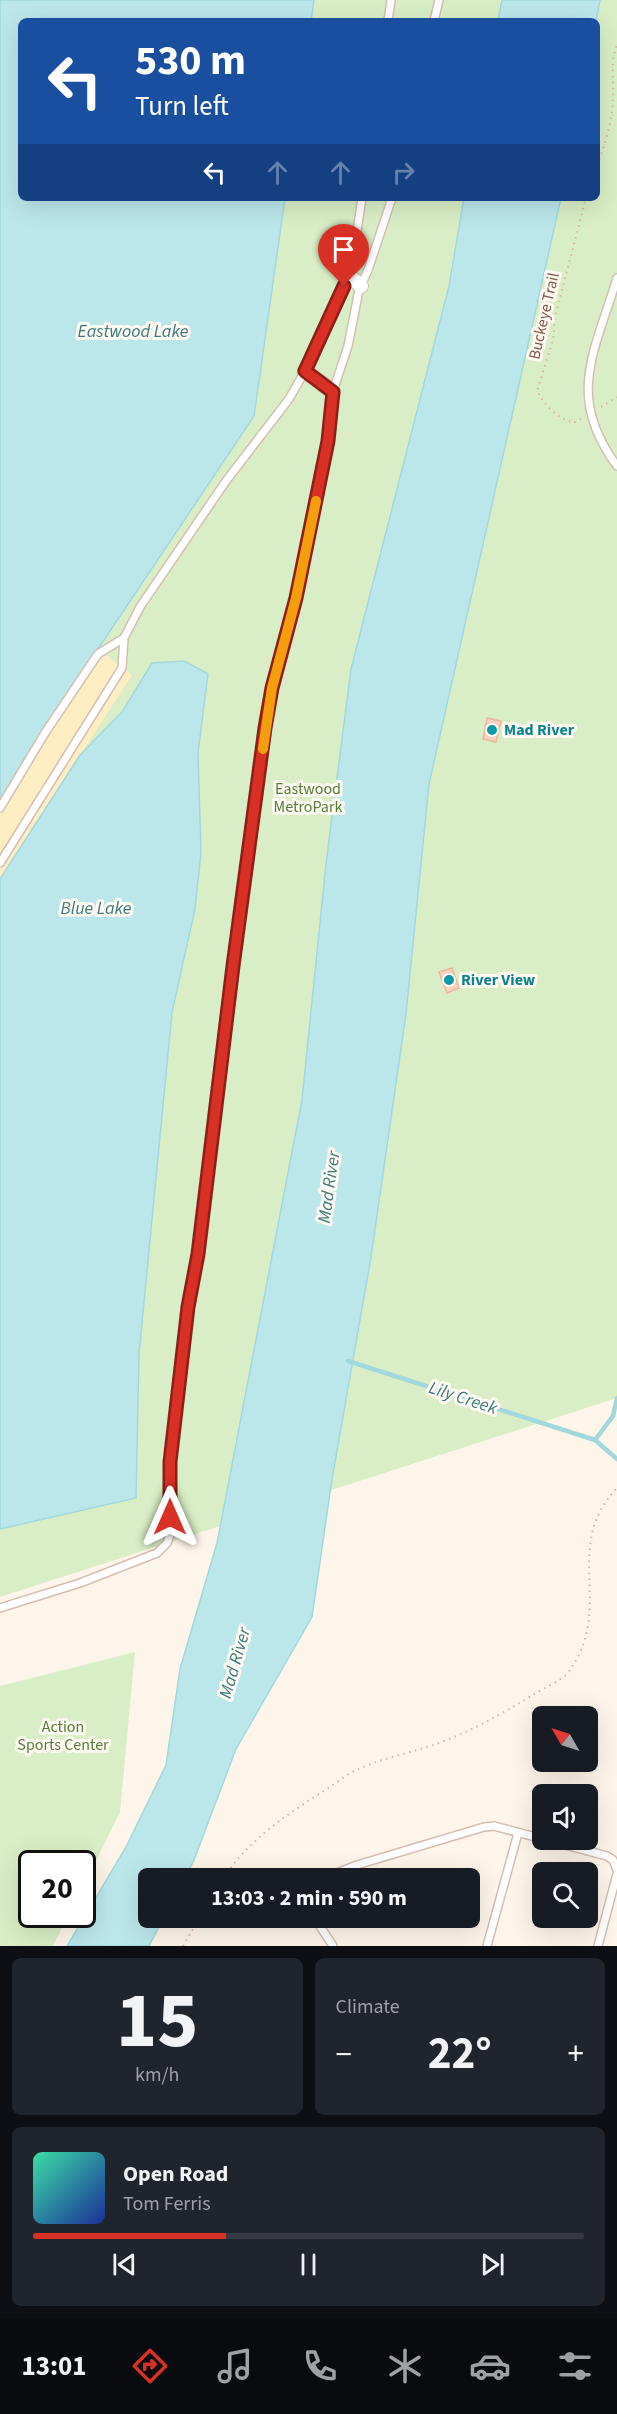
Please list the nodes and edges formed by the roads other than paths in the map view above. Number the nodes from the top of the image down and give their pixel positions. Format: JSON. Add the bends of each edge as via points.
{"nodes":[{"id":1,"x":391,"y":0,"type":"edge"},
{"id":2,"x":439,"y":0,"type":"edge"},
{"id":3,"x":388,"y":18,"type":"edge"},
{"id":4,"x":435,"y":18,"type":"edge"},
{"id":5,"x":362,"y":201,"type":"edge"},
{"id":6,"x":391,"y":201,"type":"edge"},
{"id":7,"x":348,"y":275,"type":"junction"},
{"id":8,"x":617,"y":278,"type":"edge"},
{"id":9,"x":361,"y":286,"type":"junction"},
{"id":10,"x":305,"y":371,"type":"junction"},
{"id":11,"x":333,"y":392,"type":"junction"},
{"id":12,"x":617,"y":466,"type":"edge"},
{"id":13,"x":124,"y":638,"type":"junction"},
{"id":14,"x":0,"y":808,"type":"edge"},
{"id":15,"x":0,"y":863,"type":"edge"},
{"id":16,"x":0,"y":1608,"type":"edge"},
{"id":17,"x":518,"y":1833,"type":"junction"},
{"id":18,"x":349,"y":1868,"type":"edge"},
{"id":19,"x":617,"y":1872,"type":"edge"},
{"id":20,"x":321,"y":1928,"type":"edge"},
{"id":21,"x":333,"y":1946,"type":"edge"},
{"id":22,"x":487,"y":1946,"type":"edge"},
{"id":23,"x":598,"y":1946,"type":"edge"}],
"edges":[{"from":1,"to":3,"type":"lane"},
{"from":2,"to":4,"type":"lane"},
{"from":5,"to":7,"type":"lane"},
{"from":6,"to":9,"type":"lane"},
{"from":7,"to":9,"type":"street"},
{"from":7,"to":10,"type":"lane"},
{"from":8,"to":12,"type":"lane","via":[[591,364],[587,396],[595,431]]},
{"from":9,"to":11,"type":"lane"},
{"from":10,"to":11,"type":"street"},
{"from":10,"to":13,"type":"lane","via":[[140,607]]},
{"from":11,"to":16,"type":"lane","via":[[326,453],[265,728],[174,1420],[170,1535],[163,1549],[139,1561]]},
{"from":13,"to":14,"type":"lane","via":[[98,654]]},
{"from":13,"to":15,"type":"lane","via":[[122,668]]},
{"from":17,"to":18,"type":"lane","via":[[484,1827]]},
{"from":17,"to":19,"type":"lane","via":[[607,1856]]},
{"from":17,"to":22,"type":"lane"},
{"from":19,"to":23,"type":"lane"},
{"from":20,"to":21,"type":"lane"}]}
